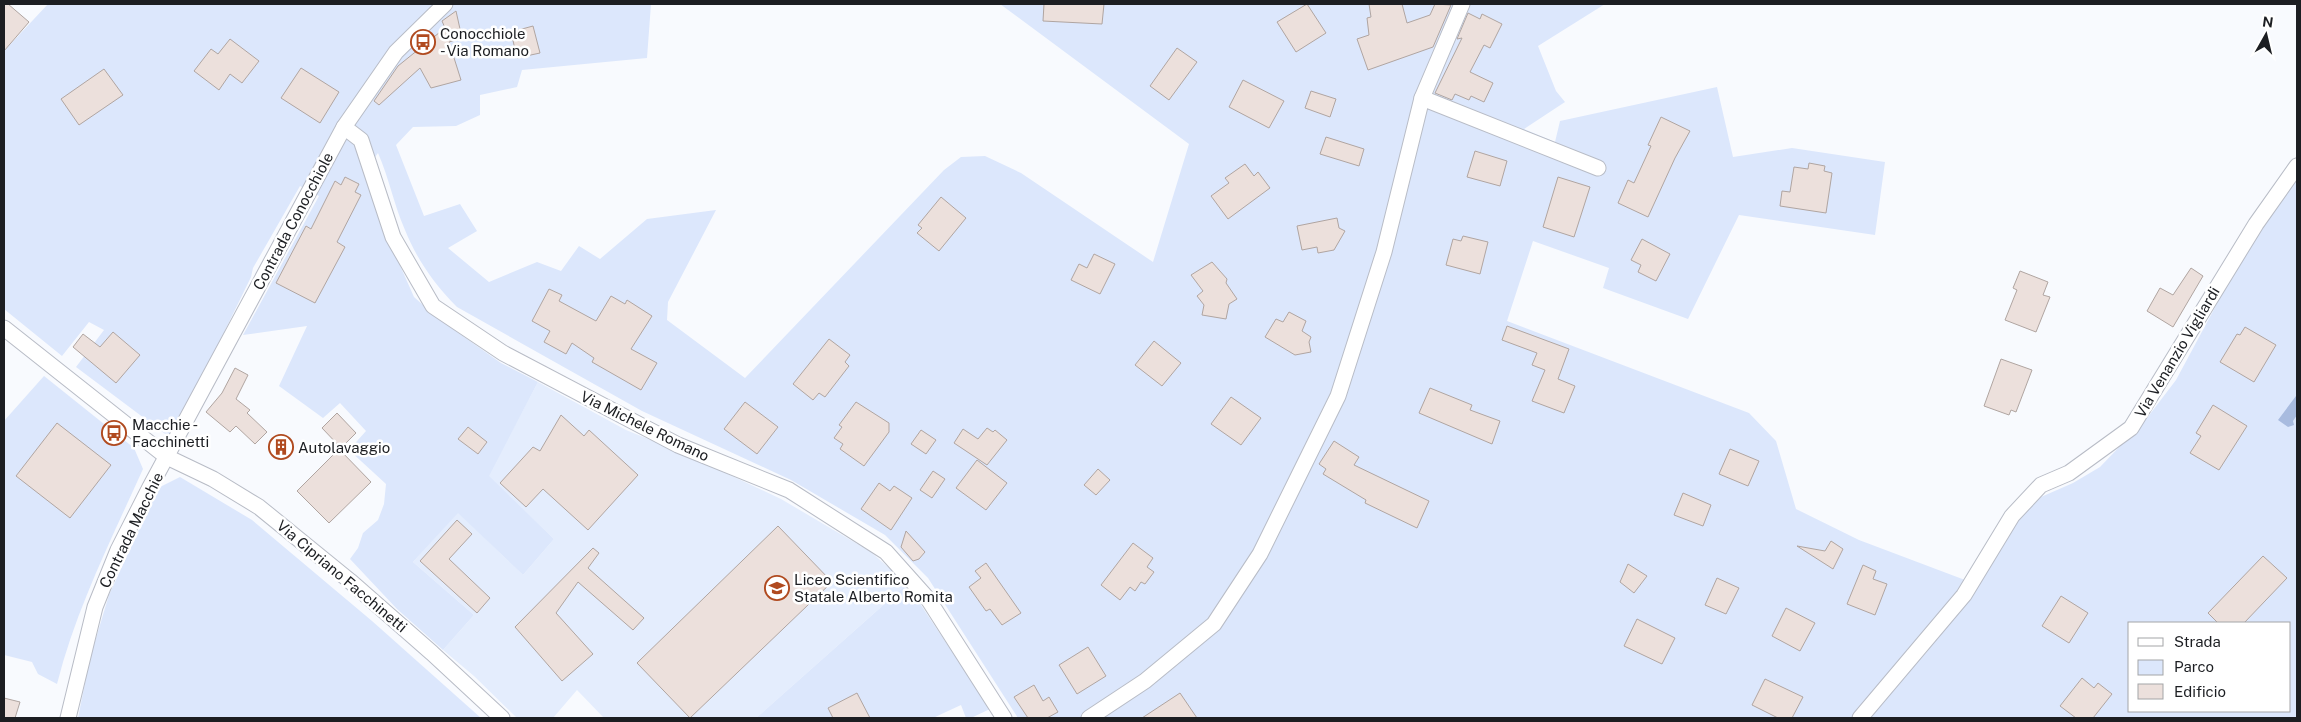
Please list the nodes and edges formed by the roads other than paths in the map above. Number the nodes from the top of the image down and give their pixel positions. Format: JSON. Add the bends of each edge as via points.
{"nodes":[{"id":1,"x":445,"y":4,"type":"edge"},
{"id":2,"x":1462,"y":4,"type":"edge"},
{"id":3,"x":1422,"y":98,"type":"junction"},
{"id":4,"x":344,"y":127,"type":"junction"},
{"id":5,"x":2297,"y":166,"type":"edge"},
{"id":6,"x":1598,"y":168,"type":"dead end"},
{"id":7,"x":4,"y":328,"type":"edge"},
{"id":8,"x":167,"y":457,"type":"junction"},
{"id":9,"x":68,"y":718,"type":"edge"},
{"id":10,"x":502,"y":718,"type":"edge"},
{"id":11,"x":1004,"y":718,"type":"edge"},
{"id":12,"x":1089,"y":718,"type":"edge"},
{"id":13,"x":1860,"y":718,"type":"edge"}],
"edges":[{"from":1,"to":4,"type":"street","name":"Contrada Conocchiole","via":[[396,52]]},
{"from":2,"to":3,"type":"street"},
{"from":3,"to":6,"type":"street"},
{"from":3,"to":12,"type":"street","via":[[1384,252],[1338,396],[1260,554],[1214,624],[1145,681]]},
{"from":4,"to":8,"type":"street","name":"Contrada Conocchiole"},
{"from":4,"to":11,"type":"street","name":"Via Michele Romano","via":[[361,140],[394,237],[433,306],[504,353],[678,445],[788,490],[886,552],[928,599]]},
{"from":5,"to":13,"type":"street","name":"Via Venanzio Vigliardi","via":[[2256,224],[2131,428],[2069,473],[2041,485],[2012,516],[1964,595]]},
{"from":7,"to":8,"type":"street","name":"Contrada Macchie"},
{"from":8,"to":9,"type":"street","name":"Contrada Macchie","via":[[118,550],[94,607]]},
{"from":8,"to":10,"type":"street","name":"Via Cipriano Facchinetti","via":[[213,479],[259,507],[432,652]]}]}
